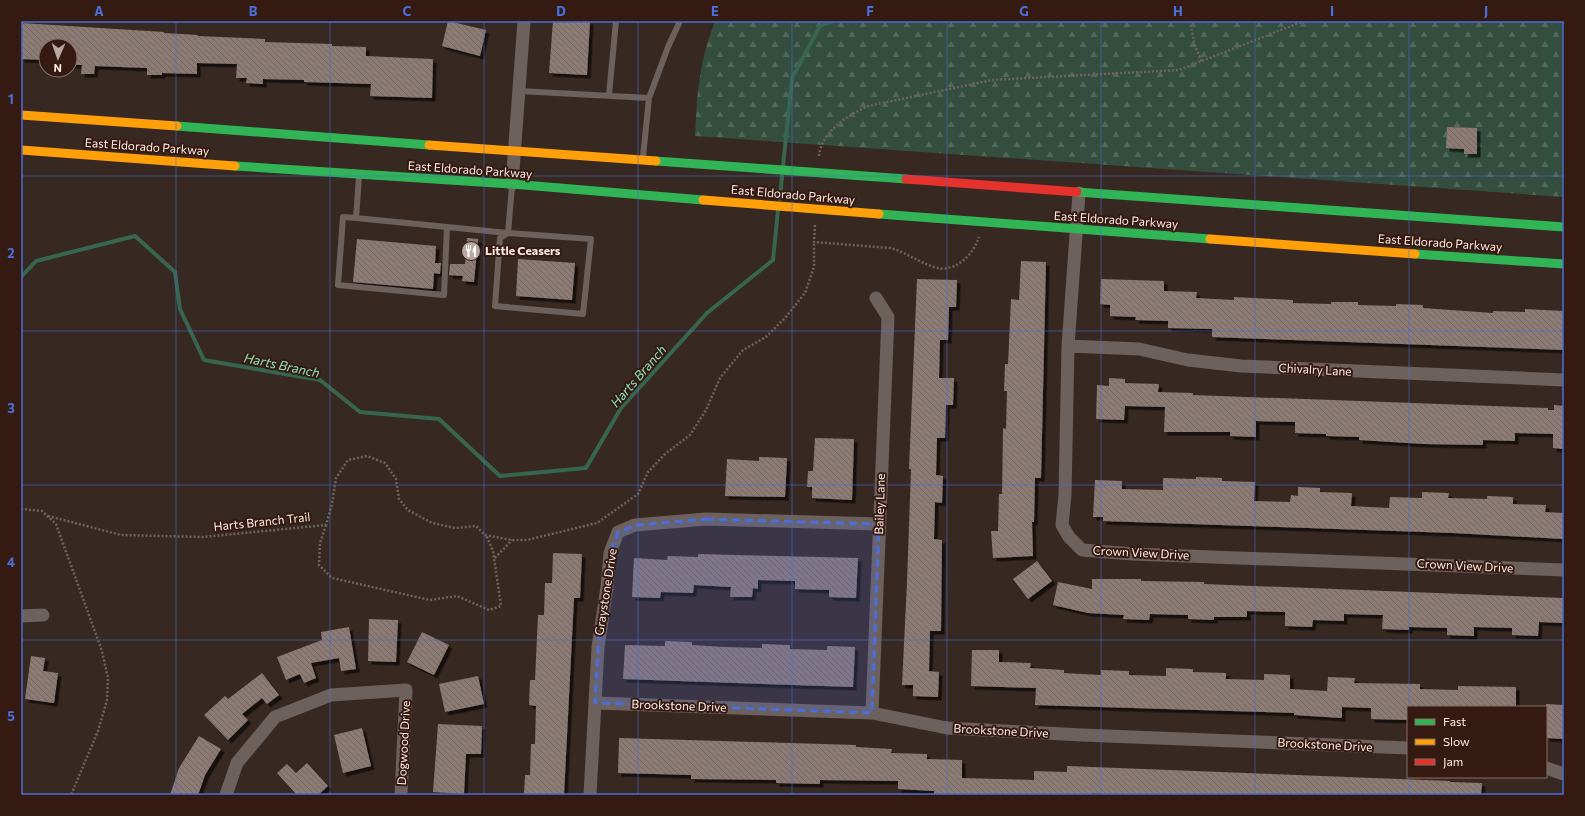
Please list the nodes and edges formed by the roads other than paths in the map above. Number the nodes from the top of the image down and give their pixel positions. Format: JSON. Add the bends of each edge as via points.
{"nodes":[{"id":1,"x":524,"y":21,"type":"edge"},
{"id":2,"x":616,"y":21,"type":"edge"},
{"id":3,"x":680,"y":21,"type":"edge"},
{"id":4,"x":519,"y":91,"type":"junction"},
{"id":5,"x":609,"y":95,"type":"junction"},
{"id":6,"x":649,"y":98,"type":"junction"},
{"id":7,"x":21,"y":115,"type":"edge"},
{"id":8,"x":21,"y":150,"type":"edge"},
{"id":9,"x":514,"y":152,"type":"junction"},
{"id":10,"x":642,"y":160,"type":"junction"},
{"id":11,"x":359,"y":175,"type":"junction"},
{"id":12,"x":512,"y":184,"type":"junction"},
{"id":13,"x":1079,"y":193,"type":"junction"},
{"id":14,"x":356,"y":218,"type":"junction"},
{"id":15,"x":447,"y":227,"type":"junction"},
{"id":16,"x":1564,"y":227,"type":"edge"},
{"id":17,"x":1077,"y":230,"type":"junction"},
{"id":18,"x":508,"y":233,"type":"junction"},
{"id":19,"x":1564,"y":264,"type":"edge"},
{"id":20,"x":876,"y":298,"type":"dead end"},
{"id":21,"x":1068,"y":346,"type":"junction"},
{"id":22,"x":1564,"y":380,"type":"edge"},
{"id":23,"x":879,"y":524,"type":"junction"},
{"id":24,"x":1564,"y":570,"type":"edge"},
{"id":25,"x":43,"y":615,"type":"dead end"},
{"id":26,"x":21,"y":616,"type":"edge"},
{"id":27,"x":595,"y":703,"type":"junction"},
{"id":28,"x":872,"y":713,"type":"junction"},
{"id":29,"x":1407,"y":748,"type":"edge"},
{"id":30,"x":1547,"y":768,"type":"edge"},
{"id":31,"x":1564,"y":774,"type":"edge"},
{"id":32,"x":226,"y":795,"type":"edge"},
{"id":33,"x":401,"y":795,"type":"edge"},
{"id":34,"x":590,"y":795,"type":"edge"}],
"edges":[{"from":1,"to":4,"type":"street"},
{"from":2,"to":5,"type":"lane"},
{"from":3,"to":6,"type":"lane"},
{"from":4,"to":5,"type":"lane"},
{"from":4,"to":9,"type":"street"},
{"from":5,"to":6,"type":"lane"},
{"from":6,"to":10,"type":"lane"},
{"from":7,"to":9,"type":"main road","name":"East Eldorado Parkway"},
{"from":8,"to":11,"type":"main road","name":"East Eldorado Parkway"},
{"from":9,"to":10,"type":"main road","name":"East Eldorado Parkway"},
{"from":9,"to":12,"type":"street"},
{"from":10,"to":13,"type":"main road","name":"East Eldorado Parkway"},
{"from":11,"to":12,"type":"main road","name":"East Eldorado Parkway"},
{"from":11,"to":14,"type":"lane"},
{"from":12,"to":17,"type":"main road","name":"East Eldorado Parkway"},
{"from":12,"to":18,"type":"lane"},
{"from":13,"to":16,"type":"main road","name":"East Eldorado Parkway"},
{"from":13,"to":17,"type":"street","name":"Crown View Drive"},
{"from":14,"to":15,"type":"lane"},
{"from":14,"to":15,"type":"lane","via":[[344,217],[338,285],[444,295]]},
{"from":15,"to":18,"type":"lane"},
{"from":17,"to":19,"type":"main road","name":"East Eldorado Parkway"},
{"from":17,"to":21,"type":"street","name":"Crown View Drive"},
{"from":18,"to":18,"type":"lane","via":[[500,238],[495,306],[583,314],[591,239]]},
{"from":20,"to":23,"type":"street","name":"Bailey Lane","via":[[888,317]]},
{"from":21,"to":22,"type":"street","name":"Chivalry Lane","via":[[1139,349],[1188,360],[1241,366]]},
{"from":21,"to":24,"type":"street","name":"Crown View Drive","via":[[1062,525],[1069,537],[1082,550]]},
{"from":23,"to":27,"type":"street","name":"Graystone Drive","via":[[706,519],[635,525],[618,532],[610,553],[598,647]]},
{"from":23,"to":28,"type":"street","name":"Bailey Lane"},
{"from":25,"to":26,"type":"street"},
{"from":27,"to":28,"type":"street","name":"Brookstone Drive"},
{"from":27,"to":34,"type":"street","name":"Graystone Drive"},
{"from":28,"to":29,"type":"street","name":"Brookstone Drive","via":[[946,728]]},
{"from":30,"to":31,"type":"street"},
{"from":32,"to":33,"type":"street","name":"Dogwood Drive","via":[[237,762],[274,717],[331,695],[406,690]]}]}
